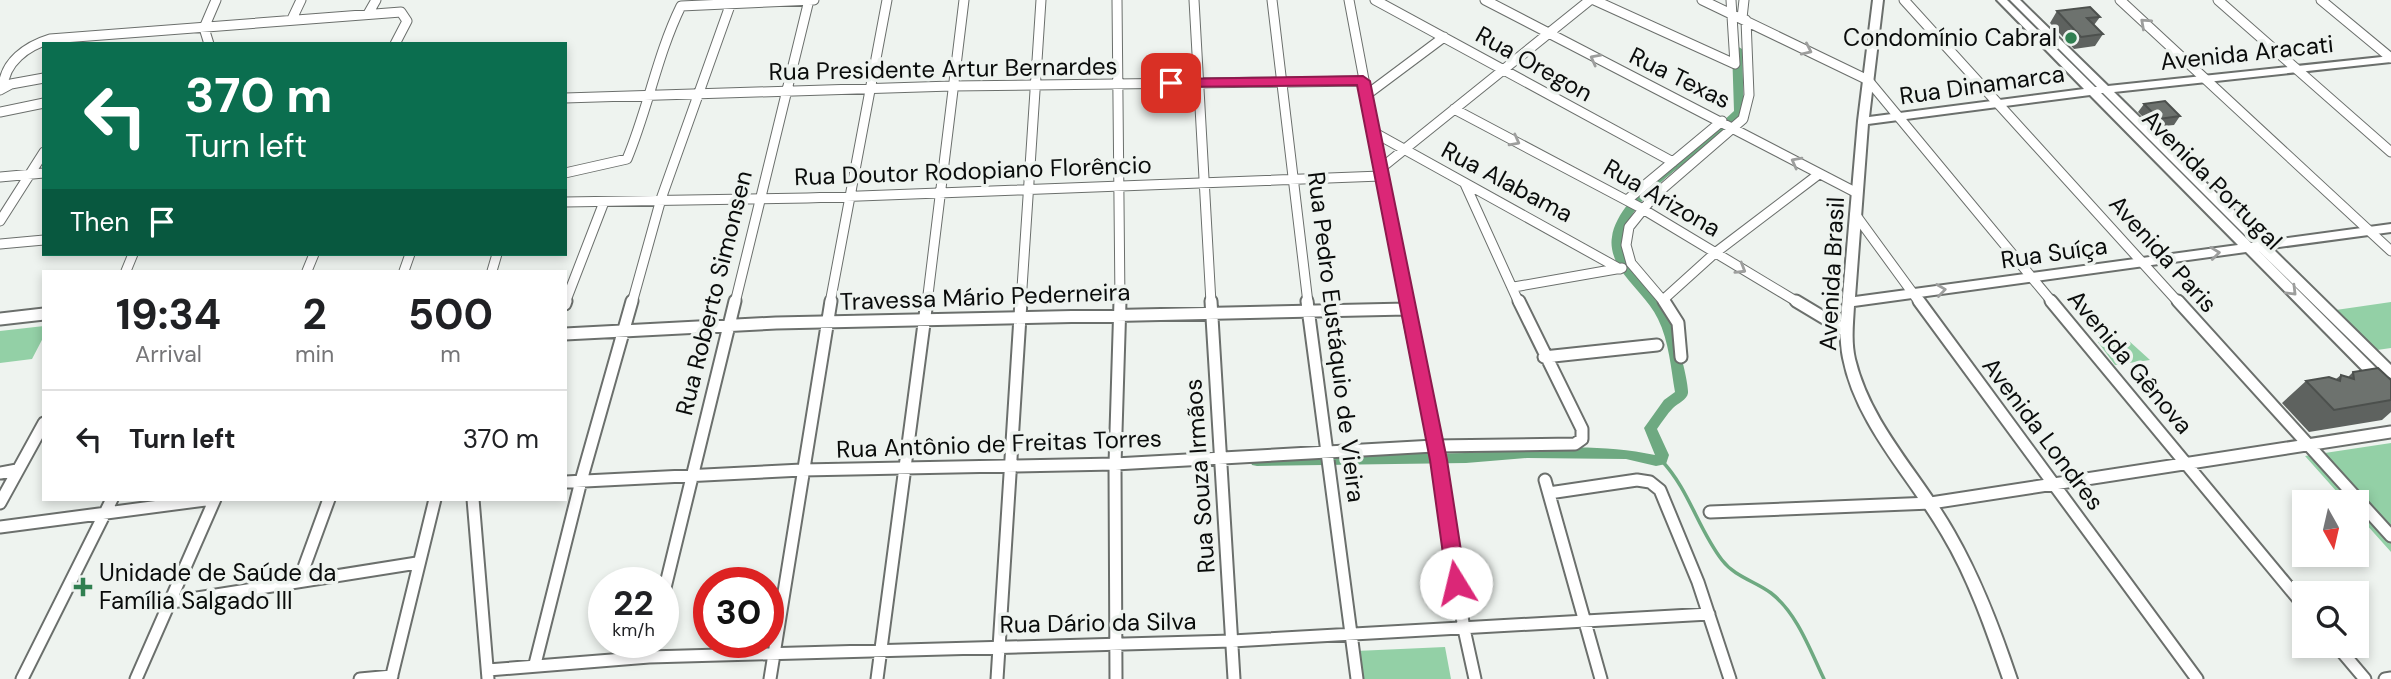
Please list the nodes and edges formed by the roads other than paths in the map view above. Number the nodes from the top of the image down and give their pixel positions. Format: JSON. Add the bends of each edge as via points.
{"nodes":[{"id":1,"x":216,"y":0,"type":"edge"},
{"id":2,"x":301,"y":0,"type":"edge"},
{"id":3,"x":376,"y":0,"type":"edge"},
{"id":4,"x":809,"y":0,"type":"edge"},
{"id":5,"x":816,"y":0,"type":"edge"},
{"id":6,"x":887,"y":0,"type":"edge"},
{"id":7,"x":964,"y":0,"type":"edge"},
{"id":8,"x":1041,"y":0,"type":"edge"},
{"id":9,"x":1117,"y":0,"type":"edge"},
{"id":10,"x":1194,"y":0,"type":"edge"},
{"id":11,"x":1272,"y":0,"type":"edge"},
{"id":12,"x":1375,"y":0,"type":"edge"},
{"id":13,"x":1486,"y":0,"type":"edge"},
{"id":14,"x":1592,"y":0,"type":"edge"},
{"id":15,"x":1702,"y":0,"type":"edge"},
{"id":16,"x":1731,"y":0,"type":"edge"},
{"id":17,"x":1744,"y":0,"type":"edge"},
{"id":18,"x":1878,"y":0,"type":"edge"},
{"id":19,"x":1904,"y":0,"type":"edge"},
{"id":20,"x":2002,"y":0,"type":"edge"},
{"id":21,"x":2015,"y":0,"type":"edge"},
{"id":22,"x":2120,"y":0,"type":"edge"},
{"id":23,"x":2218,"y":0,"type":"edge"},
{"id":24,"x":2321,"y":0,"type":"edge"},
{"id":25,"x":732,"y":1,"type":"edge"},
{"id":26,"x":1351,"y":2,"type":"edge"},
{"id":27,"x":368,"y":14,"type":"junction"},
{"id":28,"x":1737,"y":17,"type":"junction"},
{"id":29,"x":292,"y":19,"type":"junction"},
{"id":30,"x":204,"y":28,"type":"junction"},
{"id":31,"x":122,"y":34,"type":"junction"},
{"id":32,"x":1550,"y":34,"type":"junction"},
{"id":33,"x":1444,"y":37,"type":"junction"},
{"id":34,"x":42,"y":42,"type":"edge"},
{"id":35,"x":46,"y":42,"type":"edge"},
{"id":36,"x":115,"y":42,"type":"edge"},
{"id":37,"x":208,"y":42,"type":"edge"},
{"id":38,"x":395,"y":42,"type":"edge"},
{"id":39,"x":2391,"y":58,"type":"edge"},
{"id":40,"x":2297,"y":69,"type":"junction"},
{"id":41,"x":1505,"y":70,"type":"junction"},
{"id":42,"x":2206,"y":78,"type":"junction"},
{"id":43,"x":42,"y":79,"type":"edge"},
{"id":44,"x":1868,"y":80,"type":"junction"},
{"id":45,"x":1363,"y":81,"type":"junction"},
{"id":46,"x":1197,"y":82,"type":"junction"},
{"id":47,"x":1281,"y":82,"type":"junction"},
{"id":48,"x":1117,"y":85,"type":"junction"},
{"id":49,"x":952,"y":86,"type":"junction"},
{"id":50,"x":1035,"y":86,"type":"junction"},
{"id":51,"x":1,"y":89,"type":"edge"},
{"id":52,"x":869,"y":89,"type":"junction"},
{"id":53,"x":2107,"y":90,"type":"junction"},
{"id":54,"x":785,"y":91,"type":"junction"},
{"id":55,"x":2093,"y":91,"type":"junction"},
{"id":56,"x":697,"y":93,"type":"junction"},
{"id":57,"x":651,"y":95,"type":"junction"},
{"id":58,"x":1365,"y":96,"type":"junction"},
{"id":59,"x":567,"y":98,"type":"edge"},
{"id":60,"x":42,"y":103,"type":"edge"},
{"id":61,"x":1996,"y":103,"type":"junction"},
{"id":62,"x":1454,"y":109,"type":"junction"},
{"id":63,"x":0,"y":112,"type":"edge"},
{"id":64,"x":1896,"y":118,"type":"junction"},
{"id":65,"x":1723,"y":121,"type":"junction"},
{"id":66,"x":1863,"y":121,"type":"junction"},
{"id":67,"x":1735,"y":128,"type":"junction"},
{"id":68,"x":1375,"y":133,"type":"junction"},
{"id":69,"x":1404,"y":149,"type":"junction"},
{"id":70,"x":2391,"y":152,"type":"edge"},
{"id":71,"x":42,"y":155,"type":"edge"},
{"id":72,"x":1674,"y":162,"type":"junction"},
{"id":73,"x":42,"y":173,"type":"edge"},
{"id":74,"x":567,"y":173,"type":"edge"},
{"id":75,"x":1381,"y":173,"type":"junction"},
{"id":76,"x":29,"y":174,"type":"junction"},
{"id":77,"x":1819,"y":174,"type":"junction"},
{"id":78,"x":0,"y":177,"type":"edge"},
{"id":79,"x":1294,"y":181,"type":"junction"},
{"id":80,"x":1205,"y":183,"type":"junction"},
{"id":81,"x":1465,"y":184,"type":"junction"},
{"id":82,"x":1119,"y":187,"type":"junction"},
{"id":83,"x":1028,"y":189,"type":"junction"},
{"id":84,"x":939,"y":191,"type":"junction"},
{"id":85,"x":1857,"y":193,"type":"junction"},
{"id":86,"x":849,"y":196,"type":"junction"},
{"id":87,"x":661,"y":199,"type":"junction"},
{"id":88,"x":761,"y":199,"type":"junction"},
{"id":89,"x":567,"y":202,"type":"edge"},
{"id":90,"x":604,"y":202,"type":"junction"},
{"id":91,"x":1634,"y":204,"type":"junction"},
{"id":92,"x":1855,"y":214,"type":"junction"},
{"id":93,"x":0,"y":221,"type":"edge"},
{"id":94,"x":2391,"y":228,"type":"edge"},
{"id":95,"x":2369,"y":231,"type":"junction"},
{"id":96,"x":42,"y":240,"type":"edge"},
{"id":97,"x":0,"y":244,"type":"edge"},
{"id":98,"x":2264,"y":247,"type":"junction"},
{"id":99,"x":2250,"y":248,"type":"junction"},
{"id":100,"x":2391,"y":251,"type":"edge"},
{"id":101,"x":1715,"y":253,"type":"junction"},
{"id":102,"x":2143,"y":262,"type":"junction"},
{"id":103,"x":2030,"y":276,"type":"junction"},
{"id":104,"x":1514,"y":287,"type":"junction"},
{"id":105,"x":1914,"y":294,"type":"junction"},
{"id":106,"x":567,"y":299,"type":"edge"},
{"id":107,"x":1664,"y":299,"type":"junction"},
{"id":108,"x":1849,"y":302,"type":"junction"},
{"id":109,"x":1407,"y":309,"type":"junction"},
{"id":110,"x":1310,"y":310,"type":"junction"},
{"id":111,"x":1212,"y":311,"type":"junction"},
{"id":112,"x":42,"y":314,"type":"edge"},
{"id":113,"x":1120,"y":314,"type":"junction"},
{"id":114,"x":1020,"y":316,"type":"junction"},
{"id":115,"x":0,"y":319,"type":"edge"},
{"id":116,"x":924,"y":320,"type":"junction"},
{"id":117,"x":828,"y":323,"type":"junction"},
{"id":118,"x":730,"y":325,"type":"junction"},
{"id":119,"x":1846,"y":331,"type":"junction"},
{"id":120,"x":625,"y":332,"type":"junction"},
{"id":121,"x":567,"y":334,"type":"edge"},
{"id":122,"x":1657,"y":345,"type":"dead end"},
{"id":123,"x":1681,"y":356,"type":"dead end"},
{"id":124,"x":1544,"y":357,"type":"junction"},
{"id":125,"x":2391,"y":373,"type":"edge"},
{"id":126,"x":2391,"y":391,"type":"edge"},
{"id":127,"x":42,"y":426,"type":"edge"},
{"id":128,"x":2391,"y":432,"type":"edge"},
{"id":129,"x":2306,"y":444,"type":"junction"},
{"id":130,"x":1436,"y":453,"type":"junction"},
{"id":131,"x":1219,"y":456,"type":"junction"},
{"id":132,"x":1326,"y":458,"type":"junction"},
{"id":133,"x":1115,"y":464,"type":"junction"},
{"id":134,"x":1013,"y":465,"type":"junction"},
{"id":135,"x":2186,"y":465,"type":"junction"},
{"id":136,"x":907,"y":468,"type":"junction"},
{"id":137,"x":17,"y":470,"type":"junction"},
{"id":138,"x":802,"y":470,"type":"junction"},
{"id":139,"x":0,"y":473,"type":"edge"},
{"id":140,"x":692,"y":476,"type":"junction"},
{"id":141,"x":1545,"y":480,"type":"dead end"},
{"id":142,"x":581,"y":481,"type":"junction"},
{"id":143,"x":567,"y":482,"type":"edge"},
{"id":144,"x":2056,"y":485,"type":"junction"},
{"id":145,"x":1549,"y":493,"type":"junction"},
{"id":146,"x":111,"y":501,"type":"edge"},
{"id":147,"x":197,"y":501,"type":"edge"},
{"id":148,"x":213,"y":501,"type":"edge"},
{"id":149,"x":328,"y":501,"type":"edge"},
{"id":150,"x":434,"y":501,"type":"edge"},
{"id":151,"x":473,"y":501,"type":"edge"},
{"id":152,"x":0,"y":503,"type":"edge"},
{"id":153,"x":1931,"y":503,"type":"junction"},
{"id":154,"x":106,"y":512,"type":"junction"},
{"id":155,"x":1710,"y":513,"type":"dead end"},
{"id":156,"x":0,"y":527,"type":"edge"},
{"id":157,"x":2391,"y":536,"type":"edge"},
{"id":158,"x":416,"y":563,"type":"junction"},
{"id":159,"x":670,"y":567,"type":"edge"},
{"id":160,"x":299,"y":581,"type":"junction"},
{"id":161,"x":784,"y":585,"type":"edge"},
{"id":162,"x":2292,"y":591,"type":"edge"},
{"id":163,"x":172,"y":602,"type":"junction"},
{"id":164,"x":1709,"y":614,"type":"junction"},
{"id":165,"x":1586,"y":623,"type":"junction"},
{"id":166,"x":1464,"y":629,"type":"junction"},
{"id":167,"x":1352,"y":635,"type":"junction"},
{"id":168,"x":1232,"y":641,"type":"junction"},
{"id":169,"x":1115,"y":644,"type":"junction"},
{"id":170,"x":998,"y":647,"type":"junction"},
{"id":171,"x":880,"y":651,"type":"junction"},
{"id":172,"x":784,"y":655,"type":"edge"},
{"id":173,"x":633,"y":658,"type":"edge"},
{"id":174,"x":773,"y":658,"type":"edge"},
{"id":175,"x":2347,"y":658,"type":"edge"},
{"id":176,"x":535,"y":664,"type":"junction"},
{"id":177,"x":488,"y":675,"type":"edge"},
{"id":178,"x":391,"y":678,"type":"edge"},
{"id":179,"x":2391,"y":678,"type":"edge"},
{"id":180,"x":22,"y":679,"type":"edge"},
{"id":181,"x":136,"y":679,"type":"edge"},
{"id":182,"x":360,"y":679,"type":"edge"},
{"id":183,"x":770,"y":679,"type":"edge"},
{"id":184,"x":877,"y":679,"type":"edge"},
{"id":185,"x":997,"y":679,"type":"edge"},
{"id":186,"x":1116,"y":679,"type":"edge"},
{"id":187,"x":1234,"y":679,"type":"edge"},
{"id":188,"x":1357,"y":679,"type":"edge"},
{"id":189,"x":1475,"y":679,"type":"edge"},
{"id":190,"x":1601,"y":679,"type":"edge"},
{"id":191,"x":1730,"y":679,"type":"edge"},
{"id":192,"x":2010,"y":679,"type":"edge"},
{"id":193,"x":2197,"y":679,"type":"edge"},
{"id":194,"x":2365,"y":679,"type":"edge"},
{"id":195,"x":2385,"y":679,"type":"edge"}],
"edges":[{"from":1,"to":30,"type":"street"},
{"from":2,"to":29,"type":"street"},
{"from":3,"to":27,"type":"street"},
{"from":4,"to":5,"type":"street"},
{"from":4,"to":25,"type":"street"},
{"from":4,"to":54,"type":"street","name":"Rua Roberto Simonsen"},
{"from":6,"to":52,"type":"street"},
{"from":7,"to":49,"type":"street"},
{"from":8,"to":50,"type":"street"},
{"from":9,"to":48,"type":"street"},
{"from":10,"to":46,"type":"street","name":"Rua Souza Irmãos"},
{"from":11,"to":47,"type":"street","name":"Rua Pedro Eustáquio de Vieira"},
{"from":12,"to":33,"type":"street","name":"Rua Oregon"},
{"from":13,"to":32,"type":"street","name":"Rua Texas"},
{"from":14,"to":28,"type":"street","via":[[1735,64]]},
{"from":14,"to":32,"type":"street"},
{"from":15,"to":28,"type":"street"},
{"from":16,"to":28,"type":"street"},
{"from":17,"to":28,"type":"street"},
{"from":18,"to":44,"type":"street","name":"Avenida Brasil"},
{"from":19,"to":61,"type":"street","name":"Avenida Paris"},
{"from":20,"to":55,"type":"street","name":"Avenida Portugal"},
{"from":21,"to":53,"type":"street","name":"Avenida Portugal"},
{"from":42,"to":22,"type":"street","one_way":true},
{"from":23,"to":40,"type":"street"},
{"from":24,"to":39,"type":"street"},
{"from":25,"to":56,"type":"street"},
{"from":25,"to":57,"type":"street","via":[[678,9]]},
{"from":26,"to":45,"type":"street"},
{"from":27,"to":29,"type":"street"},
{"from":27,"to":38,"type":"street","via":[[404,13],[407,21]]},
{"from":28,"to":44,"type":"street","one_way":true},
{"from":28,"to":67,"type":"street","via":[[1748,84],[1746,112]]},
{"from":29,"to":30,"type":"street"},
{"from":30,"to":31,"type":"street"},
{"from":30,"to":37,"type":"street"},
{"from":31,"to":35,"type":"street"},
{"from":31,"to":36,"type":"street"},
{"from":32,"to":41,"type":"street"},
{"from":65,"to":32,"type":"street","name":"Rua Texas","one_way":true},
{"from":33,"to":41,"type":"street","name":"Rua Oregon"},
{"from":33,"to":58,"type":"street"},
{"from":34,"to":51,"type":"street","via":[[19,55],[3,75]]},
{"from":39,"to":40,"type":"street","name":"Avenida Aracati"},
{"from":40,"to":42,"type":"street","name":"Avenida Aracati"},
{"from":40,"to":70,"type":"street"},
{"from":41,"to":62,"type":"street"},
{"from":41,"to":72,"type":"street","name":"Rua Oregon"},
{"from":42,"to":53,"type":"street","name":"Avenida Aracati"},
{"from":42,"to":95,"type":"street"},
{"from":43,"to":51,"type":"street"},
{"from":44,"to":64,"type":"street","name":"Avenida Gênova"},
{"from":44,"to":66,"type":"street","name":"Avenida Brasil"},
{"from":45,"to":47,"type":"street","name":"Rua Presidente Artur Bernardes"},
{"from":45,"to":58,"type":"street"},
{"from":46,"to":47,"type":"street","name":"Rua Presidente Artur Bernardes"},
{"from":46,"to":48,"type":"street","name":"Rua Presidente Artur Bernardes"},
{"from":46,"to":80,"type":"street","name":"Rua Souza Irmãos"},
{"from":47,"to":79,"type":"street","name":"Rua Pedro Eustáquio de Vieira"},
{"from":48,"to":50,"type":"street","name":"Rua Presidente Artur Bernardes"},
{"from":48,"to":82,"type":"street"},
{"from":49,"to":50,"type":"street","name":"Rua Presidente Artur Bernardes"},
{"from":49,"to":52,"type":"street","name":"Rua Presidente Artur Bernardes"},
{"from":49,"to":84,"type":"street"},
{"from":50,"to":83,"type":"street"},
{"from":52,"to":54,"type":"street","name":"Rua Presidente Artur Bernardes"},
{"from":52,"to":86,"type":"street"},
{"from":53,"to":55,"type":"street","name":"Rua Dinamarca"},
{"from":53,"to":98,"type":"street","name":"Avenida Portugal"},
{"from":54,"to":56,"type":"street","name":"Rua Presidente Artur Bernardes"},
{"from":54,"to":88,"type":"street","name":"Rua Roberto Simonsen"},
{"from":55,"to":61,"type":"street","name":"Rua Dinamarca"},
{"from":55,"to":99,"type":"street","name":"Avenida Portugal"},
{"from":56,"to":57,"type":"street","name":"Rua Presidente Artur Bernardes"},
{"from":56,"to":87,"type":"street"},
{"from":57,"to":59,"type":"street","name":"Rua Presidente Artur Bernardes"},
{"from":57,"to":74,"type":"street","via":[[626,159]]},
{"from":58,"to":68,"type":"street"},
{"from":60,"to":63,"type":"street"},
{"from":61,"to":64,"type":"street","name":"Rua Dinamarca"},
{"from":61,"to":102,"type":"street","name":"Avenida Paris"},
{"from":62,"to":69,"type":"street"},
{"from":62,"to":91,"type":"street","name":"Rua Arizona","one_way":true},
{"from":64,"to":66,"type":"street","name":"Rua Dinamarca"},
{"from":64,"to":103,"type":"street","name":"Avenida Gênova"},
{"from":65,"to":67,"type":"street","name":"Rua Texas"},
{"from":65,"to":72,"type":"street"},
{"from":66,"to":85,"type":"street","name":"Avenida Brasil"},
{"from":77,"to":67,"type":"street","name":"Rua Texas","one_way":true},
{"from":67,"to":91,"type":"street"},
{"from":68,"to":69,"type":"street","name":"Rua Alabama"},
{"from":68,"to":75,"type":"street"},
{"from":69,"to":75,"type":"street"},
{"from":69,"to":81,"type":"street","name":"Rua Alabama"},
{"from":71,"to":76,"type":"street"},
{"from":72,"to":91,"type":"street"},
{"from":73,"to":76,"type":"street"},
{"from":75,"to":79,"type":"street","name":"Rua Doutor Rodopiano Florêncio"},
{"from":75,"to":109,"type":"street"},
{"from":76,"to":78,"type":"street"},
{"from":76,"to":93,"type":"street"},
{"from":77,"to":85,"type":"street","name":"Rua Texas"},
{"from":77,"to":101,"type":"street"},
{"from":79,"to":80,"type":"street","name":"Rua Doutor Rodopiano Florêncio"},
{"from":79,"to":110,"type":"street","name":"Rua Pedro Eustáquio de Vieira"},
{"from":80,"to":82,"type":"street","name":"Rua Doutor Rodopiano Florêncio"},
{"from":80,"to":111,"type":"street","name":"Rua Souza Irmãos"},
{"from":81,"to":104,"type":"street"},
{"from":81,"to":104,"type":"street","name":"Rua Alabama","via":[[1621,268]]},
{"from":82,"to":83,"type":"street","name":"Rua Doutor Rodopiano Florêncio"},
{"from":82,"to":113,"type":"street"},
{"from":83,"to":84,"type":"street","name":"Rua Doutor Rodopiano Florêncio"},
{"from":83,"to":114,"type":"street"},
{"from":84,"to":86,"type":"street","name":"Rua Doutor Rodopiano Florêncio"},
{"from":84,"to":116,"type":"street"},
{"from":85,"to":92,"type":"street","name":"Avenida Brasil"},
{"from":86,"to":88,"type":"street","name":"Rua Doutor Rodopiano Florêncio"},
{"from":86,"to":117,"type":"street"},
{"from":87,"to":88,"type":"street","name":"Rua Doutor Rodopiano Florêncio"},
{"from":87,"to":90,"type":"street","name":"Rua Doutor Rodopiano Florêncio"},
{"from":87,"to":120,"type":"street"},
{"from":88,"to":118,"type":"street","name":"Rua Roberto Simonsen"},
{"from":89,"to":90,"type":"street","name":"Rua Doutor Rodopiano Florêncio"},
{"from":90,"to":106,"type":"street"},
{"from":91,"to":101,"type":"street","name":"Rua Arizona"},
{"from":91,"to":107,"type":"street","via":[[1626,252],[1638,275]]},
{"from":92,"to":105,"type":"street","name":"Avenida Londres"},
{"from":92,"to":108,"type":"street","name":"Avenida Brasil"},
{"from":94,"to":95,"type":"street","name":"Rua Suíça"},
{"from":95,"to":98,"type":"street","name":"Rua Suíça"},
{"from":95,"to":100,"type":"street"},
{"from":96,"to":97,"type":"street"},
{"from":98,"to":99,"type":"street","name":"Rua Suíça"},
{"from":98,"to":125,"type":"street","name":"Avenida Portugal"},
{"from":102,"to":99,"type":"street","name":"Rua Suíça","one_way":true},
{"from":99,"to":126,"type":"street","name":"Avenida Portugal","one_way":true},
{"from":101,"to":107,"type":"street"},
{"from":101,"to":119,"type":"street","name":"Rua Arizona","one_way":true},
{"from":102,"to":103,"type":"street","name":"Rua Suíça"},
{"from":102,"to":129,"type":"street","name":"Avenida Paris"},
{"from":105,"to":103,"type":"street","name":"Rua Suíça","one_way":true},
{"from":103,"to":135,"type":"street","name":"Avenida Gênova"},
{"from":104,"to":124,"type":"street"},
{"from":105,"to":108,"type":"street","name":"Rua Suíça"},
{"from":105,"to":144,"type":"street","name":"Avenida Londres"},
{"from":107,"to":123,"type":"street","via":[[1682,333]]},
{"from":108,"to":119,"type":"street","name":"Avenida Brasil"},
{"from":109,"to":110,"type":"street","name":"Travessa Mário Pederneira"},
{"from":109,"to":130,"type":"street"},
{"from":110,"to":111,"type":"street","name":"Travessa Mário Pederneira"},
{"from":110,"to":132,"type":"street","name":"Rua Pedro Eustáquio de Vieira"},
{"from":111,"to":113,"type":"street","name":"Travessa Mário Pederneira"},
{"from":111,"to":131,"type":"street","name":"Rua Souza Irmãos"},
{"from":112,"to":115,"type":"street"},
{"from":113,"to":114,"type":"street","name":"Travessa Mário Pederneira"},
{"from":113,"to":133,"type":"street"},
{"from":114,"to":116,"type":"street","name":"Travessa Mário Pederneira"},
{"from":114,"to":134,"type":"street"},
{"from":116,"to":117,"type":"street","name":"Travessa Mário Pederneira"},
{"from":116,"to":136,"type":"street"},
{"from":117,"to":118,"type":"street","name":"Travessa Mário Pederneira"},
{"from":117,"to":138,"type":"street"},
{"from":118,"to":120,"type":"street","name":"Travessa Mário Pederneira"},
{"from":118,"to":140,"type":"street","name":"Rua Roberto Simonsen"},
{"from":119,"to":153,"type":"street","name":"Avenida Brasil","via":[[1850,369],[1859,390]]},
{"from":120,"to":121,"type":"street","name":"Travessa Mário Pederneira"},
{"from":120,"to":142,"type":"street"},
{"from":122,"to":124,"type":"street"},
{"from":124,"to":130,"type":"street","name":"Rua Antônio de Freitas Torres","via":[[1582,429],[1582,439]]},
{"from":127,"to":137,"type":"street"},
{"from":128,"to":129,"type":"street"},
{"from":129,"to":135,"type":"street"},
{"from":129,"to":157,"type":"street","name":"Avenida Paris"},
{"from":130,"to":132,"type":"street","name":"Rua Antônio de Freitas Torres"},
{"from":130,"to":166,"type":"street"},
{"from":131,"to":132,"type":"street","name":"Rua Antônio de Freitas Torres"},
{"from":131,"to":133,"type":"street","name":"Rua Antônio de Freitas Torres"},
{"from":131,"to":168,"type":"street","name":"Rua Souza Irmãos"},
{"from":132,"to":167,"type":"street","name":"Rua Pedro Eustáquio de Vieira"},
{"from":133,"to":134,"type":"street","name":"Rua Antônio de Freitas Torres"},
{"from":133,"to":169,"type":"street"},
{"from":134,"to":136,"type":"street","name":"Rua Antônio de Freitas Torres"},
{"from":134,"to":170,"type":"street"},
{"from":135,"to":144,"type":"street"},
{"from":135,"to":162,"type":"street","name":"Avenida Gênova"},
{"from":136,"to":138,"type":"street","name":"Rua Antônio de Freitas Torres"},
{"from":136,"to":171,"type":"street"},
{"from":137,"to":139,"type":"street"},
{"from":137,"to":152,"type":"street"},
{"from":138,"to":140,"type":"street","name":"Rua Antônio de Freitas Torres"},
{"from":138,"to":161,"type":"street"},
{"from":140,"to":142,"type":"street","name":"Rua Antônio de Freitas Torres"},
{"from":140,"to":159,"type":"street","name":"Rua Roberto Simonsen"},
{"from":141,"to":145,"type":"street"},
{"from":142,"to":143,"type":"street","name":"Rua Antônio de Freitas Torres"},
{"from":142,"to":176,"type":"street"},
{"from":144,"to":153,"type":"street"},
{"from":144,"to":193,"type":"street","name":"Avenida Londres"},
{"from":145,"to":164,"type":"street","via":[[1637,480],[1656,486],[1675,519]]},
{"from":145,"to":165,"type":"street"},
{"from":146,"to":154,"type":"street"},
{"from":147,"to":154,"type":"street"},
{"from":148,"to":163,"type":"street"},
{"from":149,"to":160,"type":"street"},
{"from":150,"to":158,"type":"street"},
{"from":151,"to":177,"type":"street"},
{"from":153,"to":155,"type":"street"},
{"from":153,"to":192,"type":"street","name":"Avenida Brasil","via":[[1976,584]]},
{"from":154,"to":156,"type":"street"},
{"from":154,"to":180,"type":"street"},
{"from":158,"to":160,"type":"street"},
{"from":158,"to":178,"type":"street"},
{"from":160,"to":163,"type":"street"},
{"from":163,"to":181,"type":"street"},
{"from":164,"to":165,"type":"street","name":"Rua Dário da Silva"},
{"from":164,"to":191,"type":"street"},
{"from":165,"to":166,"type":"street","name":"Rua Dário da Silva"},
{"from":165,"to":190,"type":"street"},
{"from":166,"to":167,"type":"street","name":"Rua Dário da Silva"},
{"from":166,"to":189,"type":"street"},
{"from":167,"to":168,"type":"street","name":"Rua Dário da Silva"},
{"from":167,"to":188,"type":"street","name":"Rua Pedro Eustáquio de Vieira"},
{"from":168,"to":169,"type":"street","name":"Rua Dário da Silva"},
{"from":168,"to":187,"type":"street","name":"Rua Souza Irmãos"},
{"from":169,"to":170,"type":"street","name":"Rua Dário da Silva"},
{"from":169,"to":186,"type":"street"},
{"from":170,"to":171,"type":"street","name":"Rua Dário da Silva"},
{"from":170,"to":185,"type":"street"},
{"from":171,"to":172,"type":"street","name":"Rua Dário da Silva"},
{"from":171,"to":184,"type":"street"},
{"from":173,"to":176,"type":"street","name":"Rua Dário da Silva"},
{"from":174,"to":183,"type":"street"},
{"from":175,"to":194,"type":"street"},
{"from":176,"to":177,"type":"street","name":"Rua Dário da Silva"},
{"from":178,"to":182,"type":"street"},
{"from":179,"to":195,"type":"street"}]}
